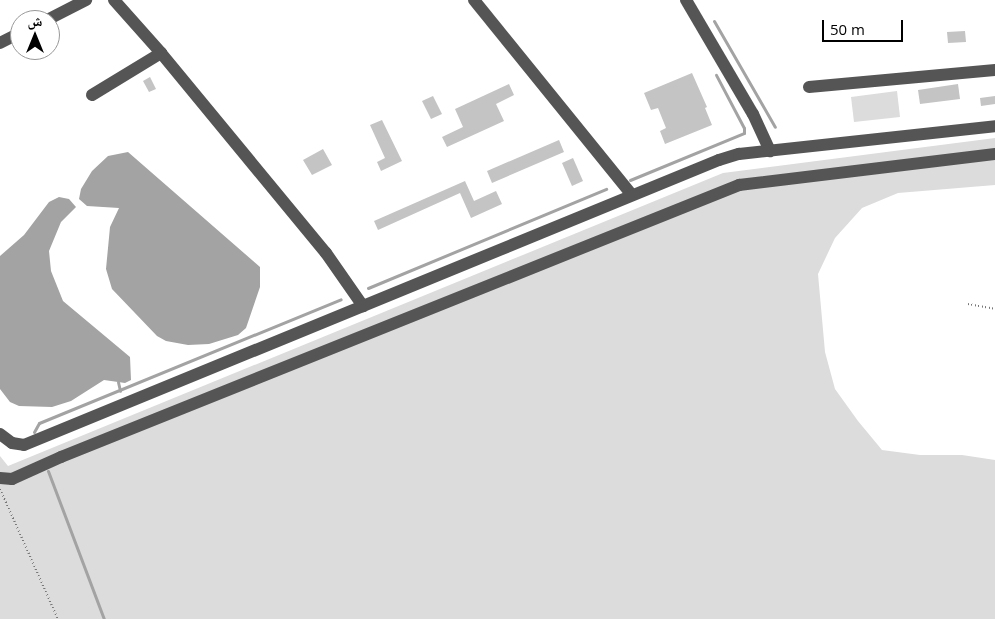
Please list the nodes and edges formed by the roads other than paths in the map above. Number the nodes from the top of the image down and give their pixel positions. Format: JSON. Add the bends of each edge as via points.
{"nodes":[{"id":1,"x":86,"y":0,"type":"edge"},
{"id":2,"x":114,"y":0,"type":"edge"},
{"id":3,"x":474,"y":0,"type":"edge"},
{"id":4,"x":686,"y":0,"type":"edge"},
{"id":5,"x":60,"y":13,"type":"edge"},
{"id":6,"x":162,"y":53,"type":"junction"},
{"id":7,"x":995,"y":70,"type":"edge"},
{"id":8,"x":809,"y":87,"type":"dead end"},
{"id":9,"x":92,"y":95,"type":"dead end"},
{"id":10,"x":995,"y":126,"type":"edge"},
{"id":11,"x":770,"y":151,"type":"junction"},
{"id":12,"x":995,"y":154,"type":"edge"},
{"id":13,"x":632,"y":195,"type":"junction"},
{"id":14,"x":363,"y":306,"type":"junction"},
{"id":15,"x":0,"y":434,"type":"edge"},
{"id":16,"x":0,"y":478,"type":"edge"}],
"edges":[{"from":1,"to":5,"type":"lane"},
{"from":2,"to":6,"type":"lane"},
{"from":3,"to":13,"type":"lane"},
{"from":4,"to":11,"type":"lane","via":[[753,114]]},
{"from":6,"to":9,"type":"lane"},
{"from":6,"to":14,"type":"lane","via":[[326,253]]},
{"from":7,"to":8,"type":"lane"},
{"from":10,"to":11,"type":"lane"},
{"from":11,"to":13,"type":"lane","via":[[738,154],[719,160]]},
{"from":12,"to":16,"type":"lane","via":[[738,185],[12,479]]},
{"from":13,"to":14,"type":"lane"},
{"from":14,"to":15,"type":"lane","via":[[24,445],[12,443]]}]}
